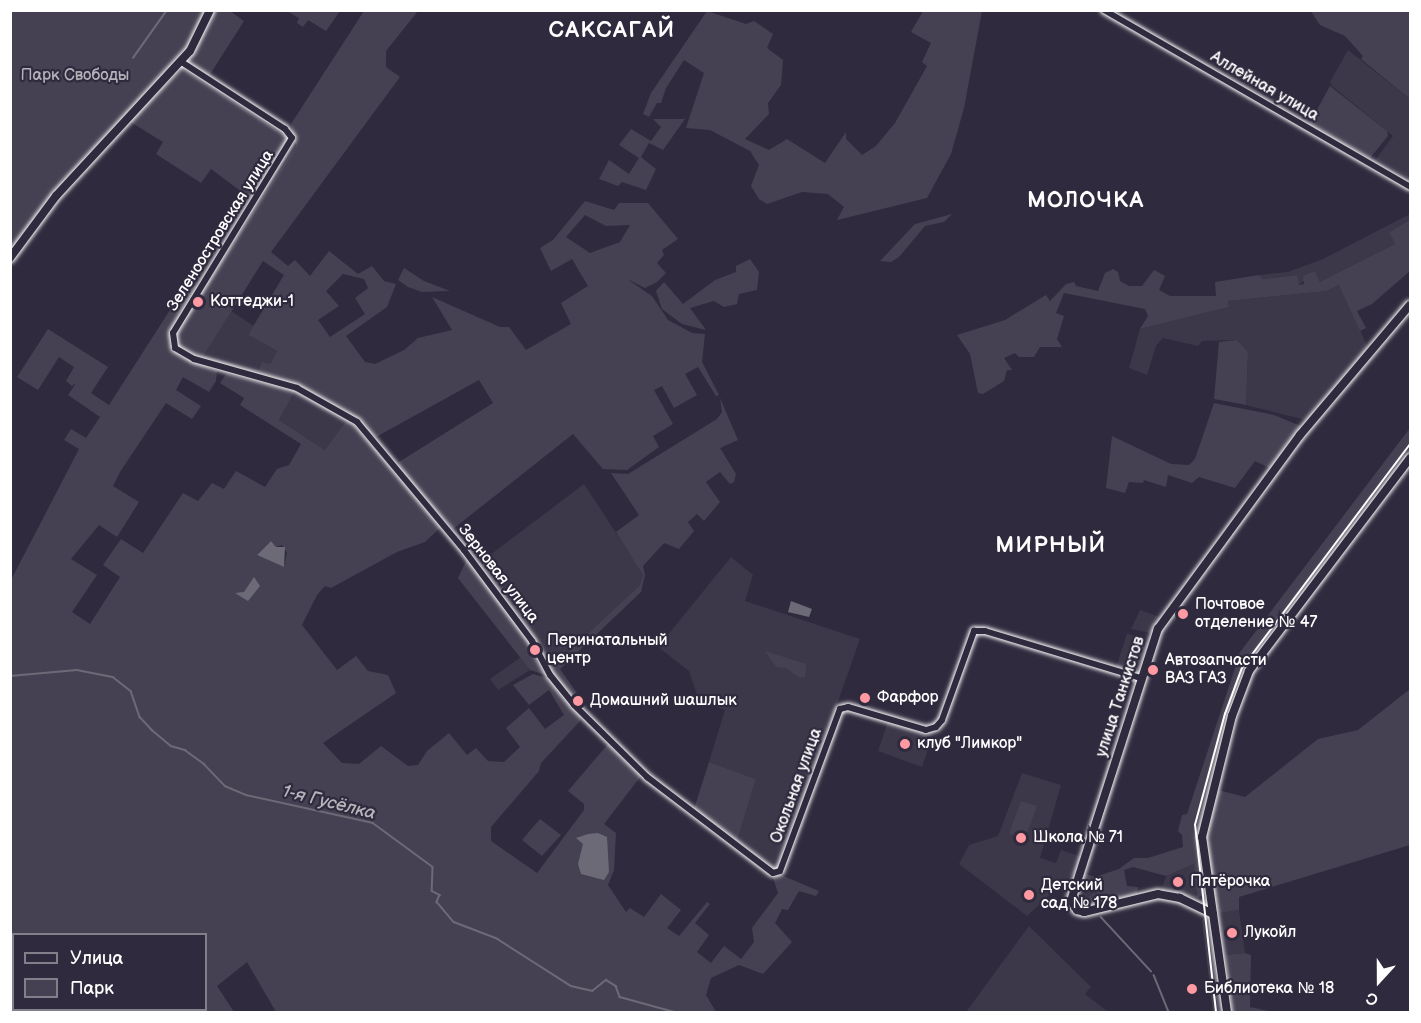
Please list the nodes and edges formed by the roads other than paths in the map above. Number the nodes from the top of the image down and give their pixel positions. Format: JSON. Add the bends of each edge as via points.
{"nodes":[{"id":1,"x":210,"y":10,"type":"edge"},
{"id":2,"x":1104,"y":10,"type":"edge"},
{"id":3,"x":180,"y":62,"type":"junction"},
{"id":4,"x":1410,"y":187,"type":"edge"},
{"id":5,"x":10,"y":258,"type":"edge"},
{"id":6,"x":1410,"y":305,"type":"edge"},
{"id":7,"x":171,"y":338,"type":"joint"},
{"id":8,"x":1410,"y":458,"type":"edge"},
{"id":9,"x":1141,"y":678,"type":"junction"},
{"id":10,"x":776,"y":874,"type":"joint"},
{"id":11,"x":1208,"y":893,"type":"junction"},
{"id":12,"x":1194,"y":904,"type":"junction"},
{"id":13,"x":1213,"y":914,"type":"junction"},
{"id":14,"x":1227,"y":1012,"type":"edge"}],
"edges":[{"from":1,"to":3,"type":"main road","via":[[197,39]]},
{"from":2,"to":4,"type":"street","name":"Аллейная улица"},
{"from":3,"to":5,"type":"main road","via":[[56,196]]},
{"from":3,"to":7,"type":"street","name":"Зеленоостровская улица","via":[[285,129],[292,138]]},
{"from":6,"to":9,"type":"main road","name":"улица Танкистов","via":[[1300,435],[1161,624]]},
{"from":7,"to":10,"type":"street","name":"Зерновая улица","via":[[183,354],[280,382],[357,422],[464,550],[532,641],[554,681],[573,705],[647,777]]},
{"from":8,"to":11,"type":"main road","via":[[1249,671],[1222,748],[1202,827]]},
{"from":9,"to":10,"type":"street","name":"Окольная улица","via":[[974,631],[942,720],[936,727],[926,730],[842,706]]},
{"from":9,"to":12,"type":"main road","name":"улица Танкистов","via":[[1071,906],[1084,912],[1152,894]]},
{"from":11,"to":12,"type":"main road","via":[[1204,901]]},
{"from":11,"to":13,"type":"main road"},
{"from":12,"to":13,"type":"main road","name":"улица Танкистов"},
{"from":13,"to":14,"type":"main road"}]}
